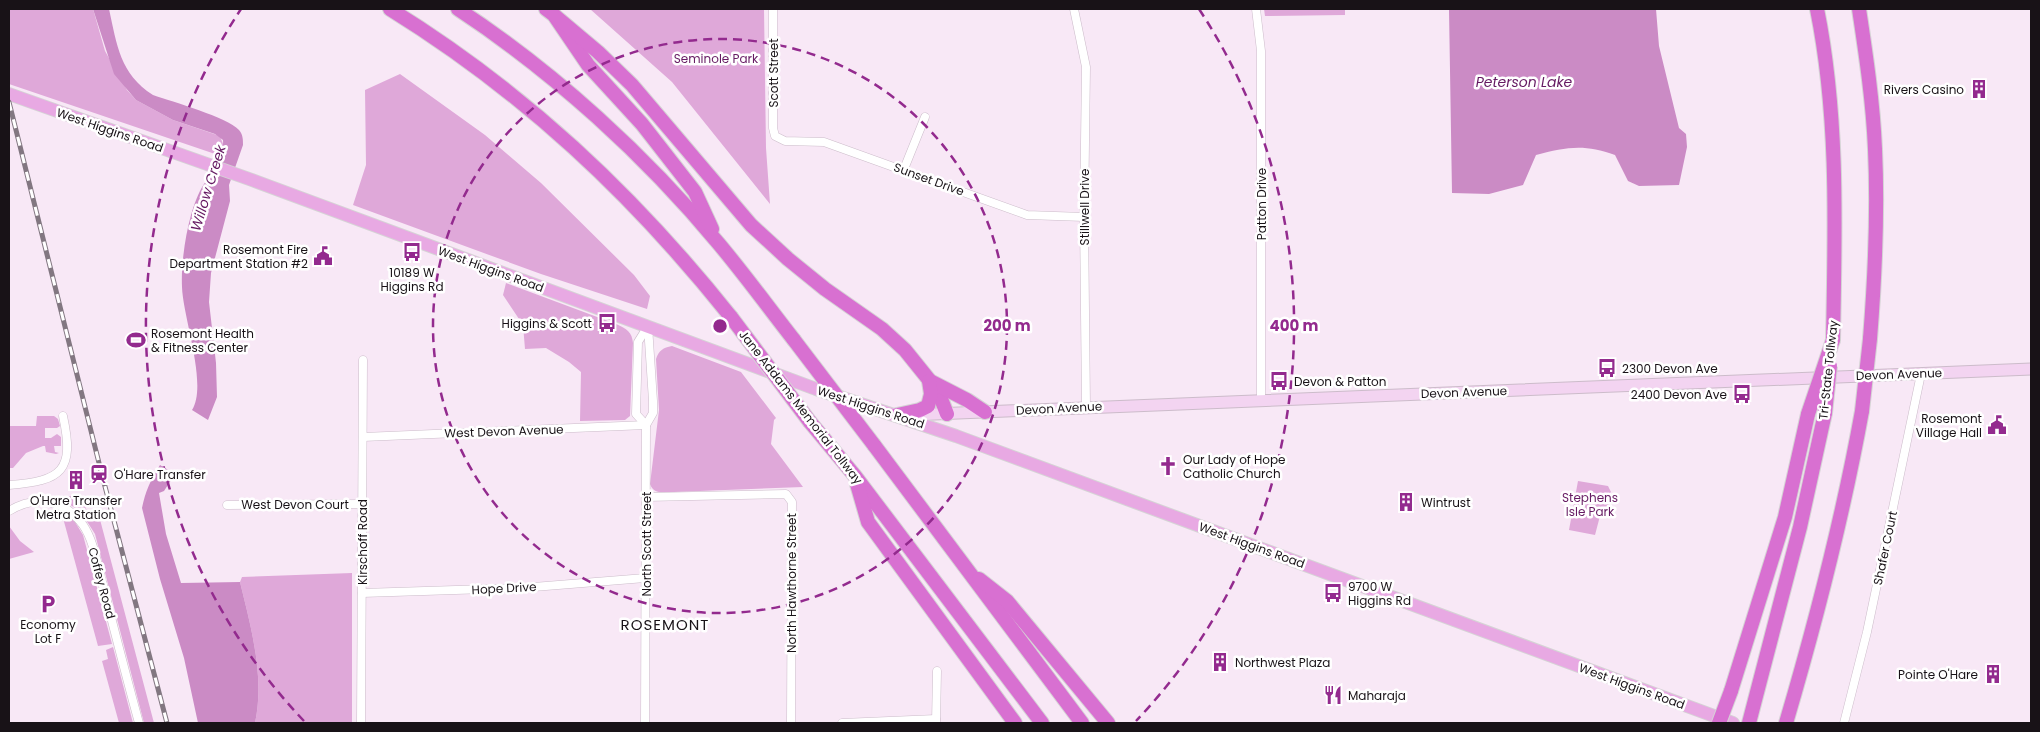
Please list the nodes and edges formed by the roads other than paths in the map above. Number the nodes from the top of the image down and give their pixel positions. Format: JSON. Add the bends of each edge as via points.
{"nodes":[{"id":1,"x":390,"y":9,"type":"edge"},
{"id":2,"x":458,"y":9,"type":"edge"},
{"id":3,"x":773,"y":9,"type":"edge"},
{"id":4,"x":1074,"y":9,"type":"edge"},
{"id":5,"x":1256,"y":9,"type":"edge"},
{"id":6,"x":1817,"y":9,"type":"edge"},
{"id":7,"x":1859,"y":9,"type":"edge"},
{"id":8,"x":550,"y":12,"type":"edge"},
{"id":9,"x":9,"y":94,"type":"edge"},
{"id":10,"x":925,"y":117,"type":"dead end"},
{"id":11,"x":775,"y":136,"type":"joint"},
{"id":12,"x":904,"y":169,"type":"junction"},
{"id":13,"x":1084,"y":217,"type":"junction"},
{"id":14,"x":719,"y":244,"type":"junction"},
{"id":15,"x":648,"y":326,"type":"junction"},
{"id":16,"x":1833,"y":340,"type":"junction"},
{"id":17,"x":363,"y":360,"type":"dead end"},
{"id":18,"x":2031,"y":369,"type":"edge"},
{"id":19,"x":1921,"y":374,"type":"junction"},
{"id":20,"x":929,"y":381,"type":"junction"},
{"id":21,"x":1261,"y":400,"type":"junction"},
{"id":22,"x":1086,"y":407,"type":"junction"},
{"id":23,"x":985,"y":412,"type":"junction"},
{"id":24,"x":947,"y":414,"type":"junction"},
{"id":25,"x":897,"y":415,"type":"junction"},
{"id":26,"x":63,"y":416,"type":"dead end"},
{"id":27,"x":646,"y":425,"type":"junction"},
{"id":28,"x":951,"y":435,"type":"junction"},
{"id":29,"x":363,"y":437,"type":"junction"},
{"id":30,"x":855,"y":476,"type":"junction"},
{"id":31,"x":9,"y":485,"type":"edge"},
{"id":32,"x":646,"y":498,"type":"junction"},
{"id":33,"x":362,"y":504,"type":"junction"},
{"id":34,"x":227,"y":505,"type":"dead end"},
{"id":35,"x":9,"y":511,"type":"edge"},
{"id":36,"x":964,"y":567,"type":"junction"},
{"id":37,"x":646,"y":578,"type":"junction"},
{"id":38,"x":362,"y":593,"type":"junction"},
{"id":39,"x":937,"y":671,"type":"dead end"},
{"id":40,"x":1788,"y":718,"type":"edge"},
{"id":41,"x":936,"y":721,"type":"edge"},
{"id":42,"x":1843,"y":722,"type":"edge"},
{"id":43,"x":139,"y":723,"type":"edge"},
{"id":44,"x":361,"y":723,"type":"edge"},
{"id":45,"x":645,"y":723,"type":"edge"},
{"id":46,"x":791,"y":723,"type":"edge"},
{"id":47,"x":842,"y":723,"type":"edge"},
{"id":48,"x":1015,"y":723,"type":"edge"},
{"id":49,"x":1042,"y":723,"type":"edge"},
{"id":50,"x":1082,"y":723,"type":"edge"},
{"id":51,"x":1108,"y":723,"type":"edge"},
{"id":52,"x":1719,"y":723,"type":"edge"},
{"id":53,"x":1733,"y":723,"type":"edge"},
{"id":54,"x":1749,"y":723,"type":"edge"}],
"edges":[{"from":1,"to":30,"type":"highway","name":"Jane Addams Memorial Tollway","bridge":true,"via":[[470,62],[558,131],[620,190],[678,252]]},
{"from":2,"to":14,"type":"highway","via":[[525,57],[586,108],[639,158]]},
{"from":3,"to":11,"type":"street","name":"Scott Street","via":[[772,128]]},
{"from":4,"to":13,"type":"street","name":"Stillwell Drive","via":[[1086,67]]},
{"from":5,"to":21,"type":"street","name":"Patton Drive","via":[[1261,51]]},
{"from":6,"to":16,"type":"highway","name":"Tri-State Tollway","via":[[1829,88],[1835,178]]},
{"from":7,"to":40,"type":"highway","bridge":true,"via":[[1875,147],[1876,251],[1870,339],[1862,411],[1843,505]]},
{"from":8,"to":14,"type":"highway","via":[[588,65],[642,124],[694,192]]},
{"from":8,"to":20,"type":"highway","via":[[632,85],[751,225],[825,289],[882,329],[905,350]]},
{"from":9,"to":15,"type":"main road","name":"West Higgins Road","via":[[237,174]]},
{"from":10,"to":12,"type":"street"},
{"from":11,"to":12,"type":"street","name":"Sunset Drive","via":[[785,141],[824,142]]},
{"from":12,"to":13,"type":"street","name":"Sunset Drive","via":[[1028,215]]},
{"from":13,"to":22,"type":"street","name":"Stillwell Drive"},
{"from":14,"to":36,"type":"highway","bridge":true},
{"from":15,"to":25,"type":"main road","name":"West Higgins Road","via":[[816,389]]},
{"from":15,"to":27,"type":"street","name":"North Scott Street","via":[[653,413]]},
{"from":15,"to":27,"type":"street","name":"North Scott Street","via":[[638,342],[636,363],[636,414]]},
{"from":16,"to":52,"type":"highway","bridge":true,"via":[[1808,414],[1784,517]]},
{"from":16,"to":54,"type":"highway","name":"Tri-State Tollway","bridge":true,"via":[[1824,413],[1804,510]]},
{"from":17,"to":29,"type":"street","name":"Kirschoff Road"},
{"from":18,"to":19,"type":"main road","name":"Devon Avenue"},
{"from":19,"to":21,"type":"main road","name":"Devon Avenue"},
{"from":19,"to":42,"type":"street","name":"Shafer Court","via":[[1868,626]]},
{"from":20,"to":23,"type":"highway"},
{"from":20,"to":24,"type":"highway","via":[[938,391]]},
{"from":20,"to":25,"type":"highway","via":[[931,394],[928,406]]},
{"from":21,"to":22,"type":"main road","name":"Devon Avenue"},
{"from":22,"to":23,"type":"main road","name":"Devon Avenue"},
{"from":23,"to":24,"type":"main road","name":"Devon Avenue"},
{"from":24,"to":25,"type":"main road","name":"Devon Avenue"},
{"from":24,"to":28,"type":"main road"},
{"from":25,"to":28,"type":"main road","name":"West Higgins Road"},
{"from":26,"to":31,"type":"street","via":[[68,450],[62,468],[51,477]]},
{"from":27,"to":29,"type":"street","name":"West Devon Avenue"},
{"from":27,"to":32,"type":"street","name":"North Scott Street"},
{"from":28,"to":53,"type":"main road","name":"West Higgins Road"},
{"from":29,"to":33,"type":"street","name":"Kirschoff Road"},
{"from":30,"to":48,"type":"highway","via":[[868,522]]},
{"from":30,"to":49,"type":"highway","name":"Jane Addams Memorial Tollway"},
{"from":32,"to":37,"type":"street","name":"North Scott Street"},
{"from":32,"to":46,"type":"street","name":"North Hawthorne Street","via":[[786,494],[792,502]]},
{"from":33,"to":34,"type":"street","name":"West Devon Court"},
{"from":33,"to":38,"type":"street","name":"Kirschoff Road"},
{"from":35,"to":43,"type":"street","name":"Coffey Road","via":[[35,500],[45,502],[66,509],[86,530]]},
{"from":36,"to":50,"type":"highway"},
{"from":36,"to":51,"type":"highway","via":[[1007,601]]},
{"from":37,"to":38,"type":"street","name":"Hope Drive","via":[[521,588]]},
{"from":37,"to":45,"type":"street","name":"North Scott Street"},
{"from":38,"to":44,"type":"street","name":"Kirschoff Road"},
{"from":39,"to":41,"type":"street"},
{"from":41,"to":47,"type":"street"}]}
